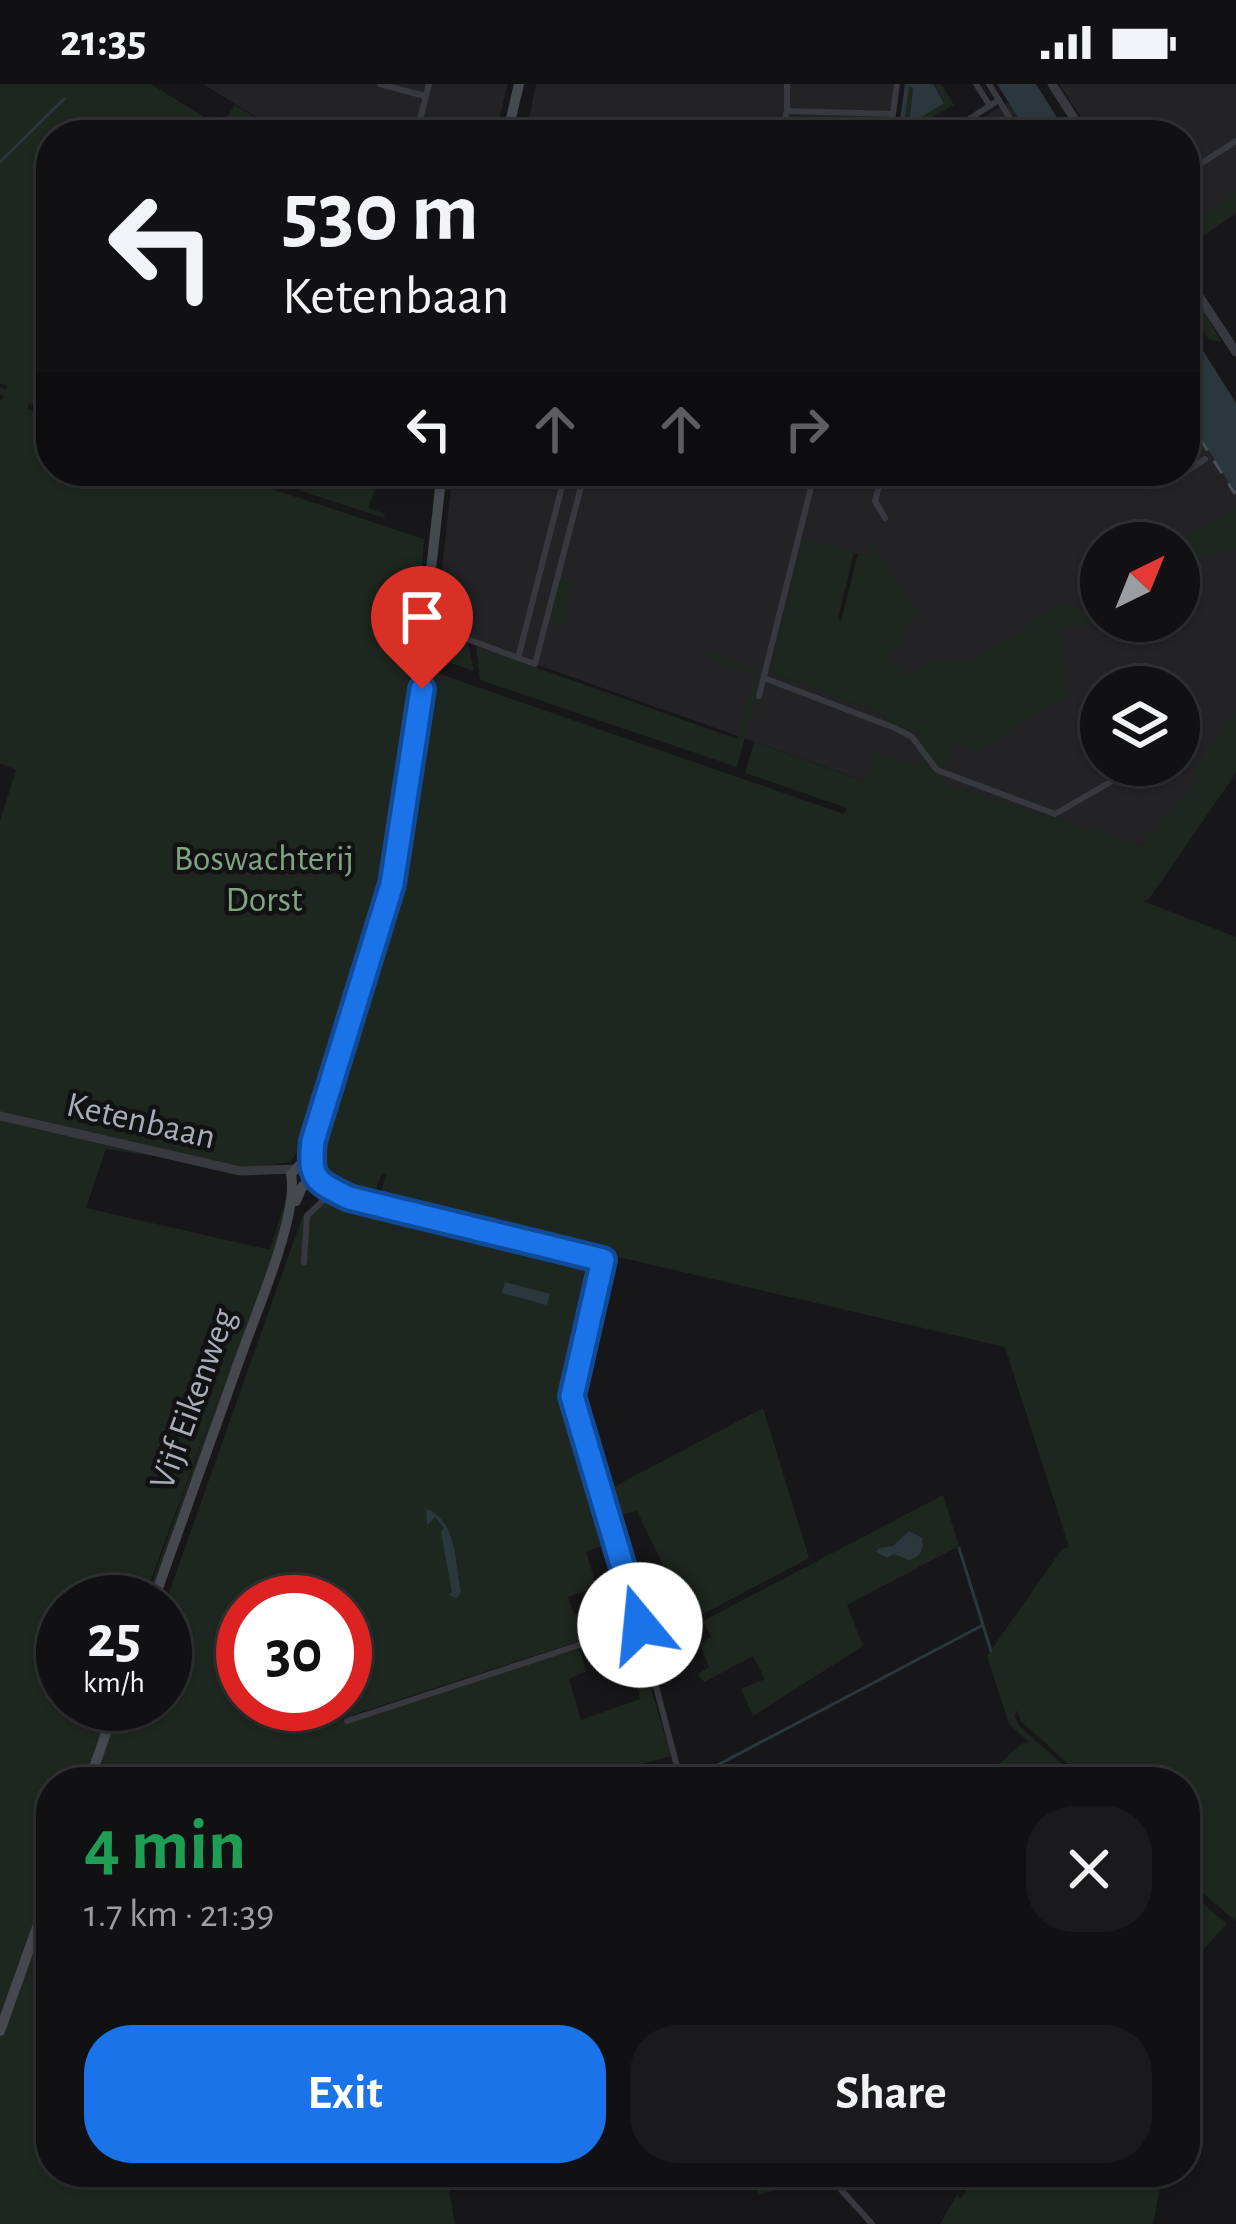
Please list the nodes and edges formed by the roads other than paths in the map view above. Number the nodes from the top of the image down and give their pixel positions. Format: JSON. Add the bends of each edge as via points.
{"nodes":[{"id":1,"x":380,"y":84,"type":"edge"},
{"id":2,"x":428,"y":84,"type":"edge"},
{"id":3,"x":519,"y":84,"type":"edge"},
{"id":4,"x":787,"y":84,"type":"edge"},
{"id":5,"x":897,"y":84,"type":"edge"},
{"id":6,"x":976,"y":84,"type":"edge"},
{"id":7,"x":989,"y":84,"type":"edge"},
{"id":8,"x":1052,"y":84,"type":"edge"},
{"id":9,"x":425,"y":96,"type":"junction"},
{"id":10,"x":999,"y":100,"type":"junction"},
{"id":11,"x":990,"y":106,"type":"junction"},
{"id":12,"x":787,"y":111,"type":"junction"},
{"id":13,"x":893,"y":114,"type":"junction"},
{"id":14,"x":419,"y":120,"type":"edge"},
{"id":15,"x":511,"y":120,"type":"edge"},
{"id":16,"x":784,"y":120,"type":"edge"},
{"id":17,"x":892,"y":120,"type":"edge"},
{"id":18,"x":968,"y":120,"type":"edge"},
{"id":19,"x":1011,"y":120,"type":"edge"},
{"id":20,"x":1075,"y":120,"type":"edge"},
{"id":21,"x":1236,"y":141,"type":"edge"},
{"id":22,"x":1200,"y":164,"type":"edge"},
{"id":23,"x":1200,"y":298,"type":"edge"},
{"id":24,"x":1236,"y":352,"type":"edge"},
{"id":25,"x":1205,"y":459,"type":"dead end"},
{"id":26,"x":1200,"y":462,"type":"edge"},
{"id":27,"x":440,"y":486,"type":"edge"},
{"id":28,"x":562,"y":486,"type":"edge"},
{"id":29,"x":581,"y":486,"type":"edge"},
{"id":30,"x":811,"y":486,"type":"edge"},
{"id":31,"x":879,"y":486,"type":"edge"},
{"id":32,"x":885,"y":518,"type":"dead end"},
{"id":33,"x":426,"y":630,"type":"junction"},
{"id":34,"x":518,"y":658,"type":"junction"},
{"id":35,"x":764,"y":678,"type":"junction"},
{"id":36,"x":759,"y":696,"type":"dead end"},
{"id":37,"x":1104,"y":786,"type":"edge"},
{"id":38,"x":0,"y":1116,"type":"edge"},
{"id":39,"x":301,"y":1176,"type":"junction"},
{"id":40,"x":332,"y":1189,"type":"junction"},
{"id":41,"x":304,"y":1262,"type":"dead end"},
{"id":42,"x":162,"y":1575,"type":"edge"},
{"id":43,"x":640,"y":1625,"type":"junction"},
{"id":44,"x":372,"y":1713,"type":"edge"},
{"id":45,"x":107,"y":1731,"type":"edge"},
{"id":46,"x":94,"y":1767,"type":"edge"},
{"id":47,"x":677,"y":1767,"type":"edge"},
{"id":48,"x":36,"y":1930,"type":"edge"},
{"id":49,"x":0,"y":2031,"type":"edge"},
{"id":50,"x":839,"y":2187,"type":"edge"},
{"id":51,"x":872,"y":2224,"type":"edge"}],
"edges":[{"from":1,"to":9,"type":"street"},
{"from":2,"to":9,"type":"street"},
{"from":3,"to":15,"type":"main road"},
{"from":4,"to":12,"type":"street"},
{"from":5,"to":13,"type":"street"},
{"from":6,"to":11,"type":"street"},
{"from":7,"to":10,"type":"street"},
{"from":8,"to":20,"type":"street"},
{"from":9,"to":14,"type":"street"},
{"from":10,"to":11,"type":"street"},
{"from":10,"to":19,"type":"street"},
{"from":11,"to":18,"type":"street"},
{"from":12,"to":13,"type":"street"},
{"from":12,"to":16,"type":"street"},
{"from":13,"to":17,"type":"street"},
{"from":21,"to":22,"type":"street"},
{"from":23,"to":24,"type":"street"},
{"from":25,"to":26,"type":"street"},
{"from":27,"to":33,"type":"main road","name":"Vijf Eikenweg"},
{"from":28,"to":34,"type":"street"},
{"from":29,"to":34,"type":"street","via":[[535,664]]},
{"from":30,"to":35,"type":"street"},
{"from":31,"to":32,"type":"street","via":[[875,501]]},
{"from":33,"to":34,"type":"street"},
{"from":33,"to":39,"type":"main road","name":"Vijf Eikenweg","via":[[392,884]]},
{"from":35,"to":36,"type":"street"},
{"from":35,"to":37,"type":"street","via":[[908,734],[937,770],[1055,814]]},
{"from":38,"to":39,"type":"street","name":"Ketenbaan","via":[[236,1170]]},
{"from":39,"to":40,"type":"street","name":"Ketenbaan"},
{"from":39,"to":42,"type":"main road","name":"Vijf Eikenweg"},
{"from":40,"to":41,"type":"street","via":[[307,1216]]},
{"from":40,"to":43,"type":"street","name":"Ketenbaan","via":[[603,1260],[572,1396]]},
{"from":43,"to":44,"type":"street"},
{"from":43,"to":47,"type":"street"},
{"from":45,"to":46,"type":"main road"},
{"from":48,"to":49,"type":"main road"},
{"from":50,"to":51,"type":"street"}]}
